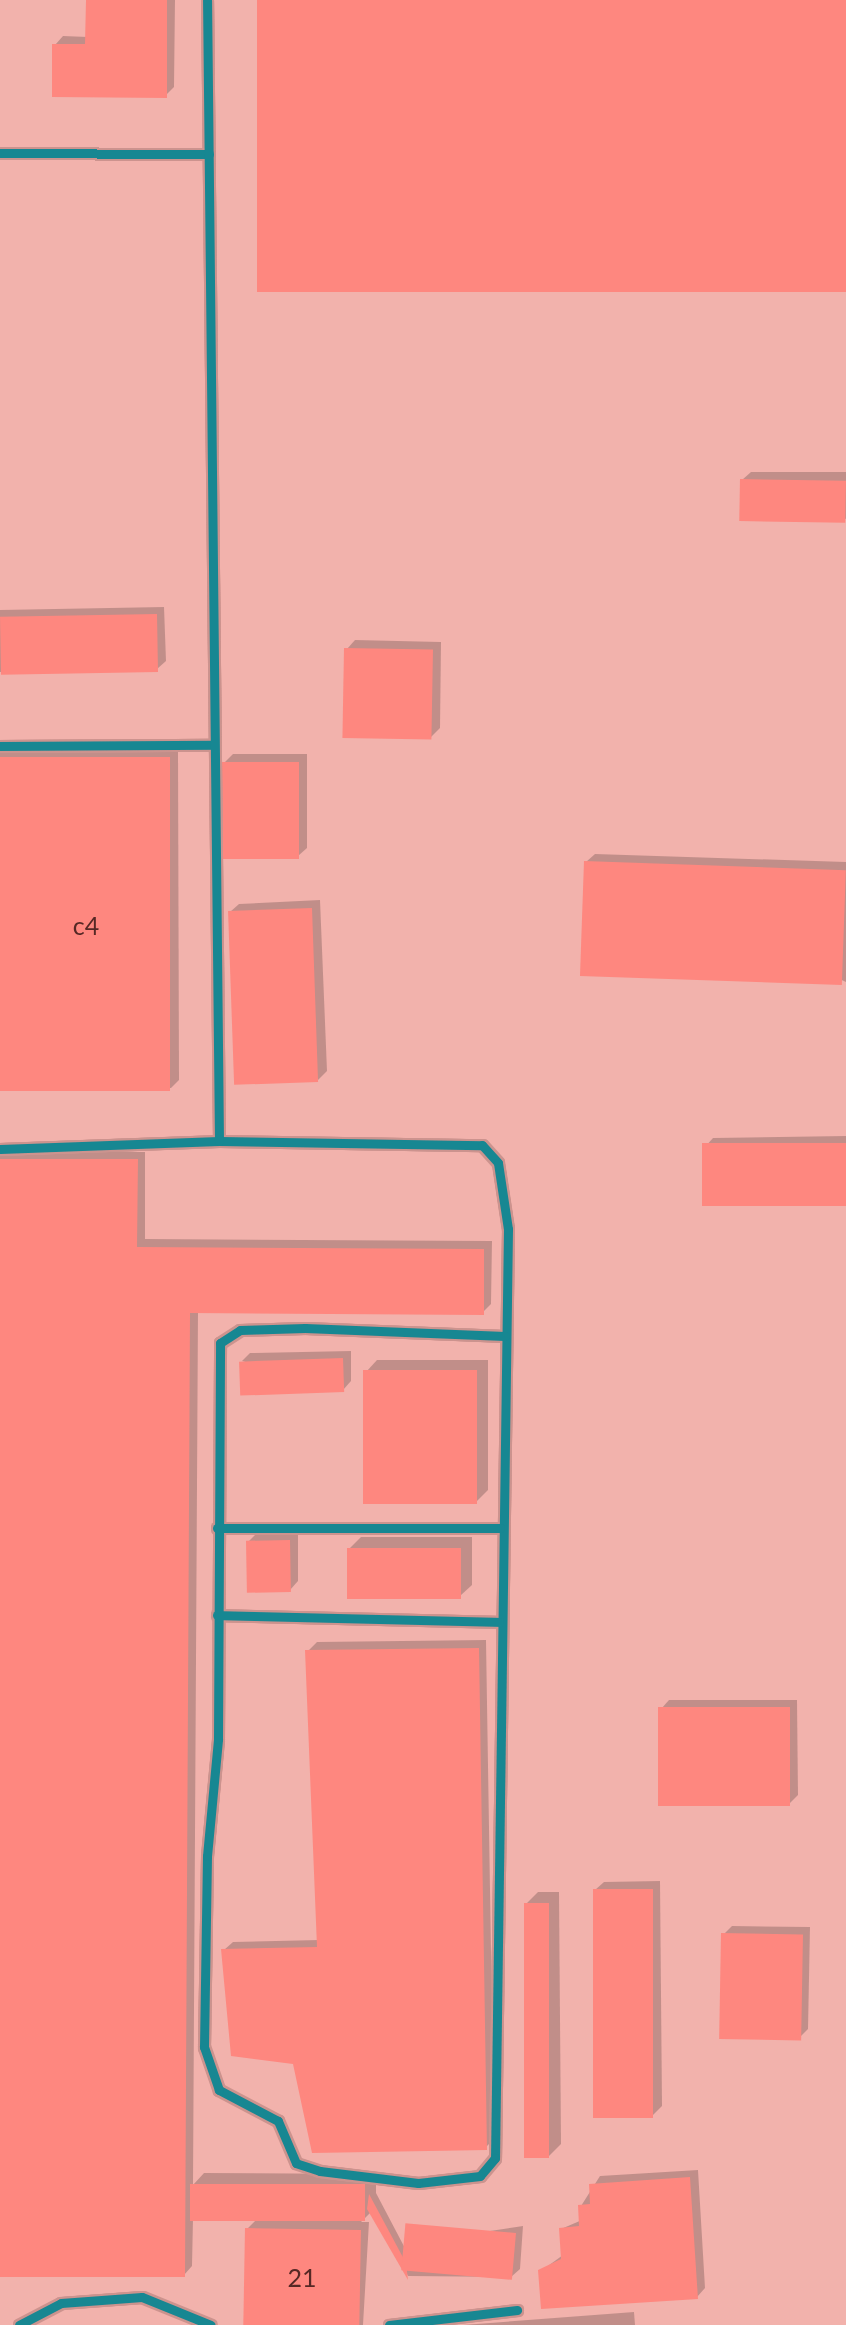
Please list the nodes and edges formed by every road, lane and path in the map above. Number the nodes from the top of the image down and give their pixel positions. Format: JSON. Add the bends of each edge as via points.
{"nodes":[{"id":1,"x":206,"y":0,"type":"edge"},
{"id":2,"x":0,"y":152,"type":"edge"},
{"id":3,"x":209,"y":154,"type":"junction"},
{"id":4,"x":213,"y":745,"type":"junction"},
{"id":5,"x":0,"y":746,"type":"edge"},
{"id":6,"x":219,"y":1142,"type":"junction"},
{"id":7,"x":0,"y":1149,"type":"edge"},
{"id":8,"x":504,"y":1336,"type":"junction"},
{"id":9,"x":218,"y":1528,"type":"junction"},
{"id":10,"x":500,"y":1528,"type":"junction"},
{"id":11,"x":217,"y":1615,"type":"junction"},
{"id":12,"x":499,"y":1622,"type":"junction"},
{"id":13,"x":517,"y":2310,"type":"dead end"},
{"id":14,"x":19,"y":2325,"type":"edge"},
{"id":15,"x":211,"y":2325,"type":"edge"},
{"id":16,"x":389,"y":2325,"type":"edge"}],
"edges":[{"from":1,"to":3,"type":"lane"},
{"from":2,"to":3,"type":"lane"},
{"from":3,"to":4,"type":"lane"},
{"from":4,"to":5,"type":"lane"},
{"from":4,"to":6,"type":"lane"},
{"from":6,"to":7,"type":"lane"},
{"from":6,"to":8,"type":"lane","via":[[482,1145],[498,1164],[508,1229]]},
{"from":8,"to":9,"type":"lane","via":[[304,1328],[240,1330],[220,1343]]},
{"from":8,"to":10,"type":"lane"},
{"from":9,"to":10,"type":"lane"},
{"from":9,"to":11,"type":"lane"},
{"from":10,"to":12,"type":"lane"},
{"from":11,"to":12,"type":"lane"},
{"from":11,"to":12,"type":"lane","via":[[204,2047],[219,2090],[278,2121],[296,2164],[418,2183],[480,2176],[494,2158]]},
{"from":13,"to":16,"type":"lane"},
{"from":14,"to":15,"type":"lane","via":[[61,2303],[142,2297]]}]}
